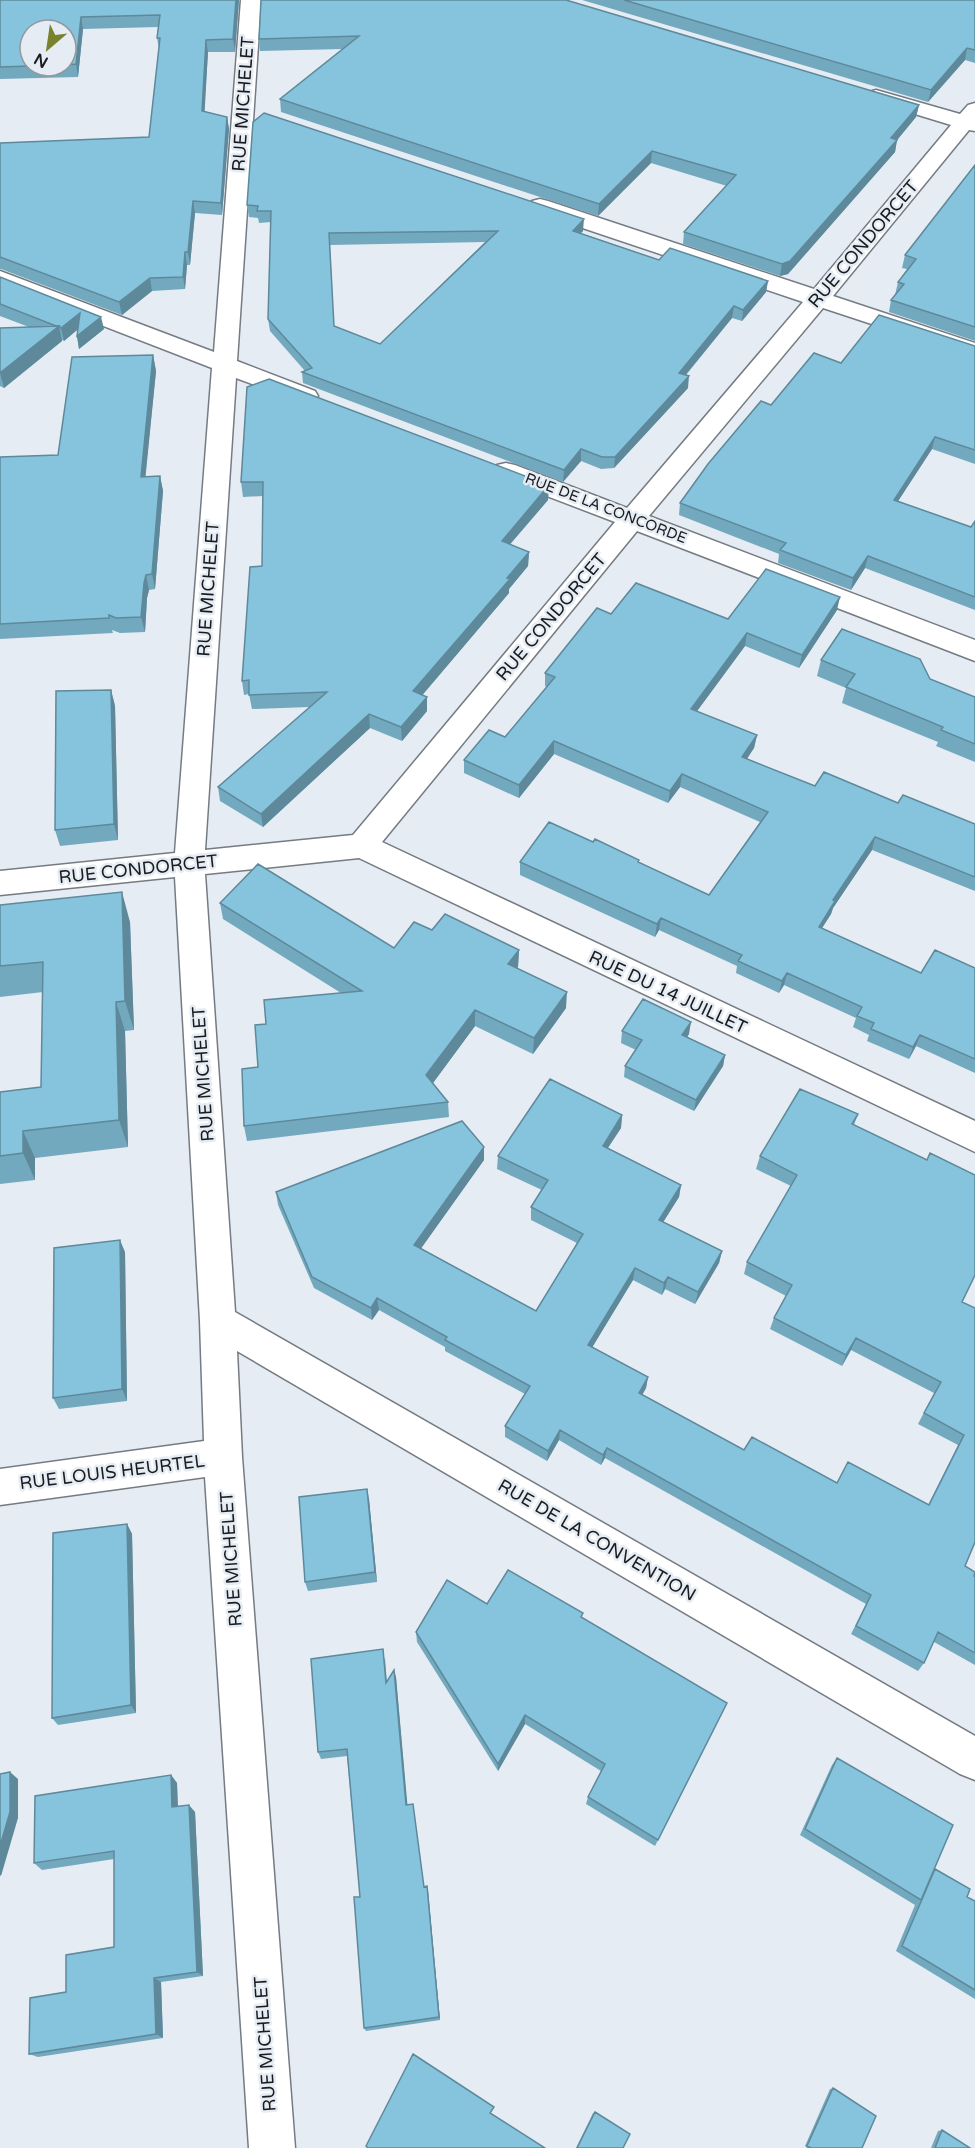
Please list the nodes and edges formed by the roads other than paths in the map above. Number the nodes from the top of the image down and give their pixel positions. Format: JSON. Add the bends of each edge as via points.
{"nodes":[{"id":1,"x":251,"y":0,"type":"edge"},
{"id":2,"x":861,"y":92,"type":"edge"},
{"id":3,"x":971,"y":119,"type":"edge"},
{"id":4,"x":525,"y":201,"type":"edge"},
{"id":5,"x":0,"y":278,"type":"edge"},
{"id":6,"x":819,"y":298,"type":"junction"},
{"id":7,"x":975,"y":351,"type":"edge"},
{"id":8,"x":224,"y":366,"type":"junction"},
{"id":9,"x":325,"y":403,"type":"edge"},
{"id":10,"x":481,"y":461,"type":"edge"},
{"id":11,"x":633,"y":518,"type":"junction"},
{"id":12,"x":975,"y":651,"type":"edge"},
{"id":13,"x":362,"y":846,"type":"junction"},
{"id":14,"x":189,"y":863,"type":"junction"},
{"id":15,"x":0,"y":884,"type":"edge"},
{"id":16,"x":975,"y":1137,"type":"edge"},
{"id":17,"x":218,"y":1321,"type":"junction"},
{"id":18,"x":224,"y":1457,"type":"junction"},
{"id":19,"x":0,"y":1486,"type":"edge"},
{"id":20,"x":975,"y":1759,"type":"edge"},
{"id":21,"x":272,"y":2148,"type":"edge"}],
"edges":[{"from":1,"to":8,"type":"street","name":"RUE MICHELET","via":[[254,111]]},
{"from":2,"to":3,"type":"street"},
{"from":3,"to":6,"type":"street","name":"RUE CONDORCET"},
{"from":4,"to":6,"type":"street"},
{"from":5,"to":8,"type":"street"},
{"from":6,"to":7,"type":"street"},
{"from":6,"to":11,"type":"street","name":"RUE CONDORCET"},
{"from":8,"to":9,"type":"street"},
{"from":8,"to":14,"type":"street","name":"RUE MICHELET"},
{"from":10,"to":11,"type":"street","name":"RUE DE LA CONCORDE"},
{"from":11,"to":12,"type":"street","name":"RUE DE LA CONCORDE"},
{"from":11,"to":13,"type":"street","name":"RUE CONDORCET"},
{"from":13,"to":14,"type":"street","name":"RUE CONDORCET"},
{"from":13,"to":16,"type":"street","name":"RUE DU 14 JUILLET"},
{"from":14,"to":15,"type":"street","name":"RUE CONDORCET"},
{"from":14,"to":17,"type":"street","name":"RUE MICHELET"},
{"from":17,"to":18,"type":"street","name":"RUE MICHELET"},
{"from":17,"to":20,"type":"street","name":"RUE DE LA CONVENTION"},
{"from":18,"to":19,"type":"street","name":"RUE LOUIS HEURTEL"},
{"from":18,"to":21,"type":"street","name":"RUE MICHELET"}]}
